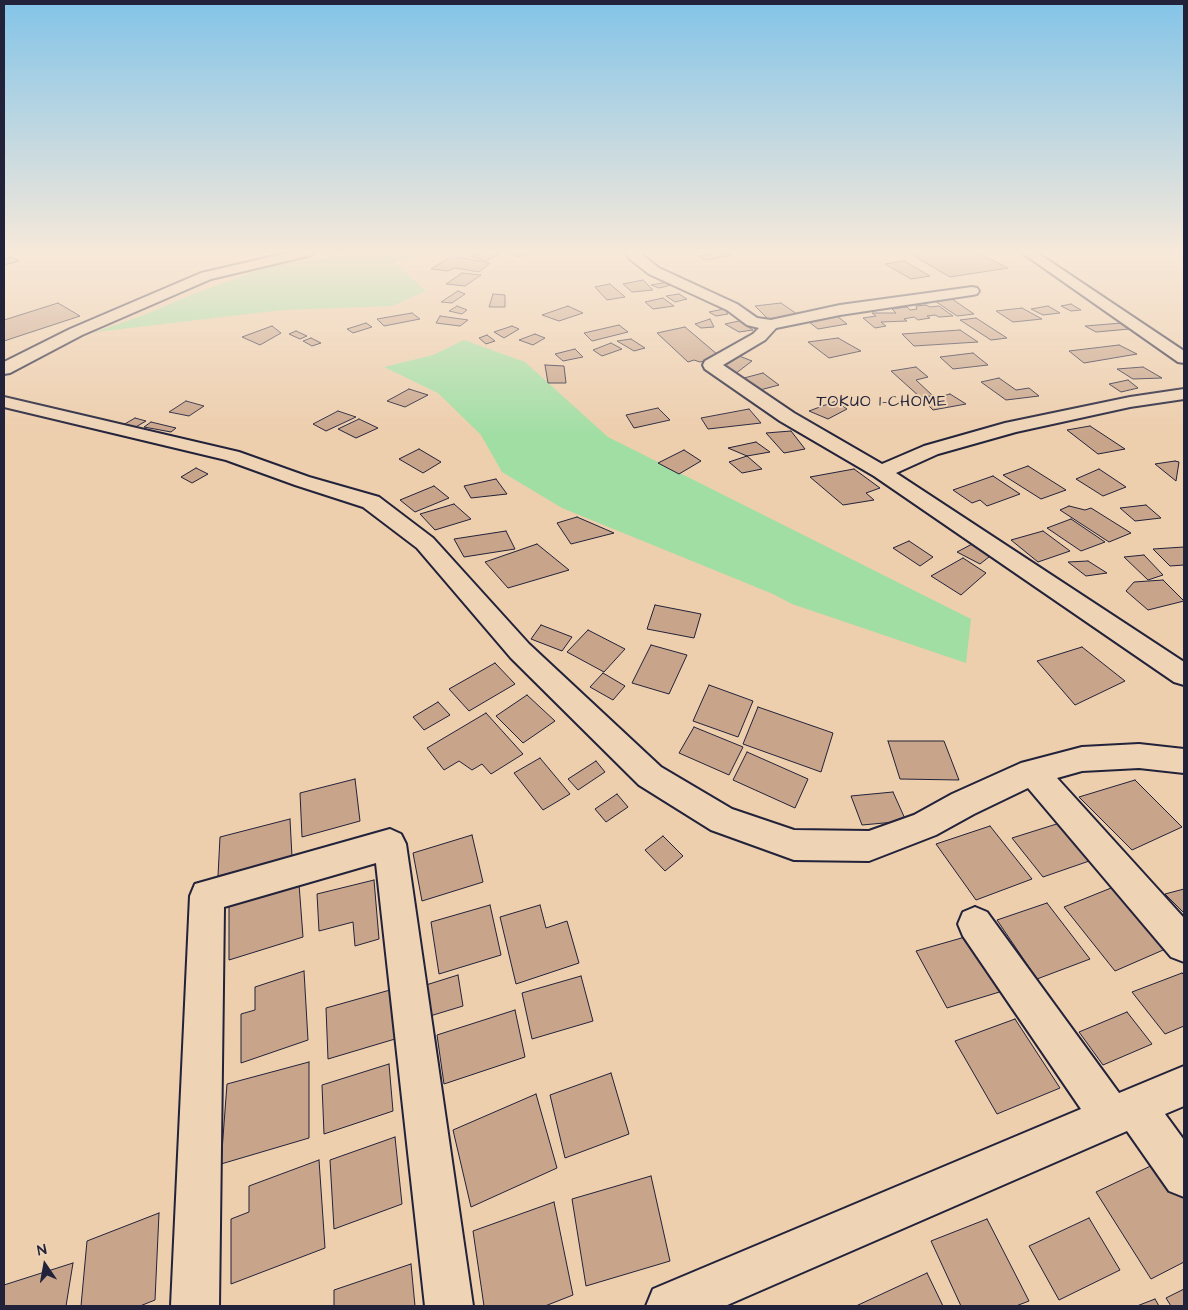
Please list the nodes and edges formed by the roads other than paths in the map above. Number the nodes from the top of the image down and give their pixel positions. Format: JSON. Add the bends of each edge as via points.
{"nodes":[{"id":1,"x":120,"y":313,"type":"edge"},
{"id":2,"x":740,"y":313,"type":"edge"},
{"id":3,"x":826,"y":313,"type":"edge"},
{"id":4,"x":1118,"y":313,"type":"edge"},
{"id":5,"x":771,"y":325,"type":"junction"},
{"id":6,"x":1184,"y":358,"type":"edge"},
{"id":7,"x":4,"y":369,"type":"edge"},
{"id":8,"x":1184,"y":394,"type":"edge"},
{"id":9,"x":4,"y":402,"type":"edge"},
{"id":10,"x":881,"y":472,"type":"junction"},
{"id":11,"x":1184,"y":675,"type":"edge"},
{"id":12,"x":1184,"y":761,"type":"edge"},
{"id":13,"x":1032,"y":772,"type":"junction"},
{"id":14,"x":975,"y":924,"type":"dead end"},
{"id":15,"x":1184,"y":944,"type":"edge"},
{"id":16,"x":1184,"y":1086,"type":"edge"},
{"id":17,"x":1123,"y":1112,"type":"junction"},
{"id":18,"x":1184,"y":1176,"type":"edge"},
{"id":19,"x":693,"y":1301,"type":"edge"},
{"id":20,"x":195,"y":1306,"type":"edge"},
{"id":21,"x":449,"y":1306,"type":"edge"}],
"edges":[{"from":1,"to":7,"type":"street"},
{"from":2,"to":5,"type":"street","via":[[752,322]]},
{"from":3,"to":5,"type":"street"},
{"from":4,"to":6,"type":"street"},
{"from":5,"to":10,"type":"street","via":[[760,337],[711,365],[787,417]]},
{"from":8,"to":10,"type":"street","via":[[1012,427],[931,450]]},
{"from":9,"to":13,"type":"street","via":[[232,456],[371,502],[425,543],[520,651],[650,776],[722,820],[794,845],[870,846],[925,825]]},
{"from":10,"to":11,"type":"street"},
{"from":12,"to":13,"type":"street","via":[[1139,756],[1082,759]]},
{"from":13,"to":15,"type":"street"},
{"from":14,"to":17,"type":"street"},
{"from":16,"to":17,"type":"street"},
{"from":17,"to":18,"type":"street"},
{"from":17,"to":19,"type":"street"},
{"from":20,"to":21,"type":"street","via":[[208,896],[390,844]]}]}
